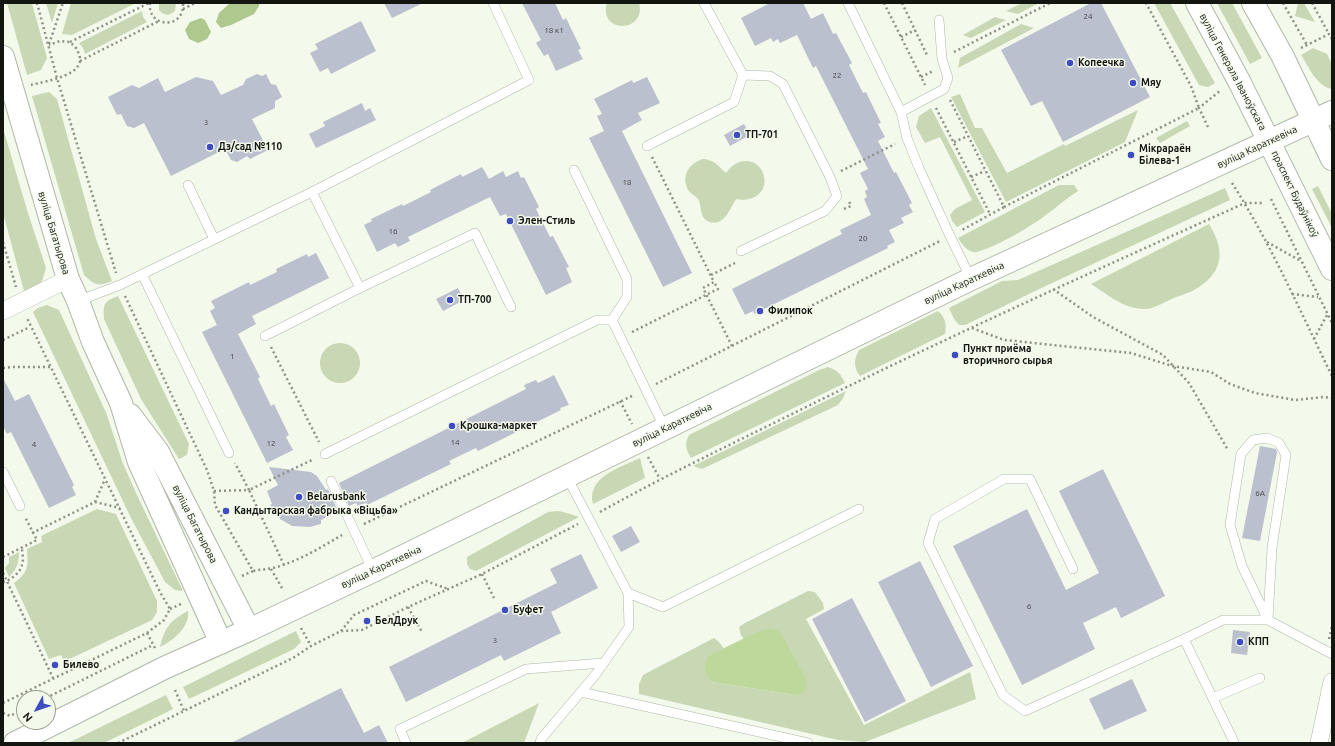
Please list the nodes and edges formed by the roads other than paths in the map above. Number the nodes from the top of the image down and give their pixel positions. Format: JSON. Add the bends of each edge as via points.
{"nodes":[{"id":1,"x":493,"y":3,"type":"edge"},
{"id":2,"x":704,"y":3,"type":"edge"},
{"id":3,"x":848,"y":3,"type":"edge"},
{"id":4,"x":1196,"y":3,"type":"edge"},
{"id":5,"x":1253,"y":3,"type":"edge"},
{"id":6,"x":939,"y":20,"type":"dead end"},
{"id":7,"x":3,"y":57,"type":"edge"},
{"id":8,"x":744,"y":76,"type":"junction"},
{"id":9,"x":901,"y":112,"type":"junction"},
{"id":10,"x":1323,"y":116,"type":"edge"},
{"id":11,"x":1269,"y":141,"type":"junction"},
{"id":12,"x":647,"y":146,"type":"road end"},
{"id":13,"x":1332,"y":159,"type":"edge"},
{"id":14,"x":574,"y":170,"type":"dead end"},
{"id":15,"x":188,"y":186,"type":"dead end"},
{"id":16,"x":312,"y":192,"type":"junction"},
{"id":17,"x":214,"y":239,"type":"junction"},
{"id":18,"x":741,"y":251,"type":"dead end"},
{"id":19,"x":1332,"y":269,"type":"edge"},
{"id":20,"x":142,"y":274,"type":"junction"},
{"id":21,"x":68,"y":279,"type":"junction"},
{"id":22,"x":971,"y":279,"type":"junction"},
{"id":23,"x":360,"y":288,"type":"junction"},
{"id":24,"x":78,"y":301,"type":"junction"},
{"id":25,"x":511,"y":307,"type":"dead end"},
{"id":26,"x":3,"y":311,"type":"edge"},
{"id":27,"x":612,"y":320,"type":"junction"},
{"id":28,"x":265,"y":336,"type":"road end"},
{"id":29,"x":121,"y":403,"type":"junction"},
{"id":30,"x":665,"y":429,"type":"junction"},
{"id":31,"x":229,"y":453,"type":"road end"},
{"id":32,"x":325,"y":454,"type":"road end"},
{"id":33,"x":3,"y":472,"type":"edge"},
{"id":34,"x":567,"y":477,"type":"junction"},
{"id":35,"x":331,"y":481,"type":"dead end"},
{"id":36,"x":20,"y":506,"type":"road end"},
{"id":37,"x":859,"y":509,"type":"dead end"},
{"id":38,"x":1073,"y":569,"type":"dead end"},
{"id":39,"x":374,"y":571,"type":"junction"},
{"id":40,"x":628,"y":593,"type":"junction"},
{"id":41,"x":1268,"y":620,"type":"junction"},
{"id":42,"x":249,"y":630,"type":"junction"},
{"id":43,"x":1184,"y":639,"type":"junction"},
{"id":44,"x":221,"y":643,"type":"junction"},
{"id":45,"x":1332,"y":654,"type":"edge"},
{"id":46,"x":603,"y":663,"type":"junction"},
{"id":47,"x":1260,"y":678,"type":"dead end"},
{"id":48,"x":1332,"y":682,"type":"edge"},
{"id":49,"x":581,"y":692,"type":"junction"},
{"id":50,"x":1213,"y":698,"type":"junction"},
{"id":51,"x":1234,"y":742,"type":"dead end"},
{"id":52,"x":15,"y":743,"type":"edge"},
{"id":53,"x":406,"y":743,"type":"edge"},
{"id":54,"x":540,"y":743,"type":"edge"},
{"id":55,"x":808,"y":743,"type":"edge"},
{"id":56,"x":1319,"y":743,"type":"edge"}],
"edges":[{"from":1,"to":16,"type":"lane","via":[[529,80]]},
{"from":2,"to":8,"type":"lane"},
{"from":3,"to":9,"type":"lane"},
{"from":4,"to":11,"type":"street","name":"вуліца Генерала Іваноўскага","via":[[1236,74]]},
{"from":5,"to":10,"type":"street","via":[[1283,57]]},
{"from":6,"to":9,"type":"lane","via":[[942,59],[948,78],[944,89]]},
{"from":7,"to":21,"type":"street","name":"вуліца Багатырова"},
{"from":8,"to":12,"type":"lane","via":[[734,102]]},
{"from":8,"to":18,"type":"lane","via":[[770,76],[783,84],[830,176],[837,196],[824,211]]},
{"from":9,"to":22,"type":"lane","via":[[907,138],[919,168]]},
{"from":10,"to":11,"type":"street","name":"вуліца Караткевіча"},
{"from":10,"to":13,"type":"street"},
{"from":11,"to":19,"type":"street","name":"праспект Будаўнікоў"},
{"from":11,"to":22,"type":"street","name":"вуліца Караткевіча"},
{"from":14,"to":27,"type":"lane","via":[[627,279],[627,297]]},
{"from":15,"to":17,"type":"lane"},
{"from":16,"to":17,"type":"lane"},
{"from":16,"to":23,"type":"lane"},
{"from":17,"to":20,"type":"lane"},
{"from":20,"to":24,"type":"lane"},
{"from":20,"to":31,"type":"lane"},
{"from":21,"to":24,"type":"street","name":"вуліца Багатырова"},
{"from":21,"to":26,"type":"street"},
{"from":22,"to":30,"type":"street","name":"вуліца Караткевіча"},
{"from":23,"to":25,"type":"lane","via":[[475,233]]},
{"from":23,"to":28,"type":"lane"},
{"from":24,"to":29,"type":"street","name":"вуліца Багатырова","via":[[93,342]]},
{"from":27,"to":30,"type":"lane"},
{"from":27,"to":32,"type":"lane","via":[[596,320]]},
{"from":29,"to":42,"type":"street","name":"вуліца Багатырова","via":[[158,452]]},
{"from":29,"to":44,"type":"street","name":"вуліца Багатырова","via":[[139,462]]},
{"from":30,"to":34,"type":"street","name":"вуліца Караткевіча"},
{"from":33,"to":36,"type":"lane"},
{"from":34,"to":39,"type":"street","name":"вуліца Караткевіча"},
{"from":34,"to":40,"type":"lane"},
{"from":35,"to":39,"type":"lane"},
{"from":37,"to":40,"type":"lane","via":[[663,607]]},
{"from":38,"to":43,"type":"lane","via":[[1030,479],[1004,479],[934,519],[928,543],[1003,695],[1025,711]]},
{"from":39,"to":42,"type":"street","name":"вуліца Караткевіча"},
{"from":40,"to":46,"type":"lane","via":[[629,627]]},
{"from":41,"to":41,"type":"lane","via":[[1272,548],[1286,455],[1278,443],[1267,438],[1253,440],[1241,454],[1230,525],[1242,566]]},
{"from":41,"to":43,"type":"lane","via":[[1223,620]]},
{"from":41,"to":45,"type":"lane"},
{"from":42,"to":44,"type":"street","name":"вуліца Караткевіча"},
{"from":43,"to":50,"type":"lane"},
{"from":44,"to":52,"type":"street","name":"вуліца Караткевіча","via":[[164,668]]},
{"from":46,"to":49,"type":"lane"},
{"from":46,"to":53,"type":"lane","via":[[526,669],[400,729]]},
{"from":47,"to":50,"type":"lane"},
{"from":48,"to":56,"type":"street"},
{"from":49,"to":54,"type":"lane"},
{"from":49,"to":55,"type":"lane"},
{"from":50,"to":51,"type":"lane"}]}
